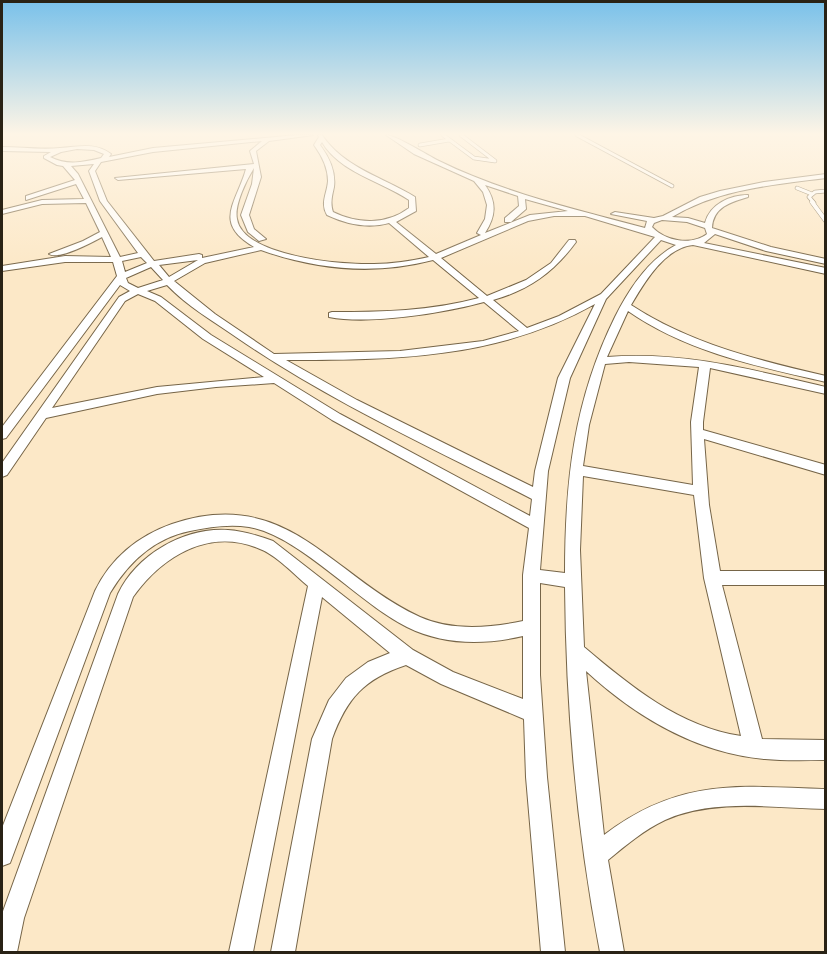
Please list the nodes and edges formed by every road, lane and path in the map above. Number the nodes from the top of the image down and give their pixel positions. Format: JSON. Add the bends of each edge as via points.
{"nodes":[{"id":1,"x":95,"y":180,"type":"edge"},
{"id":2,"x":249,"y":180,"type":"edge"},
{"id":3,"x":256,"y":180,"type":"edge"},
{"id":4,"x":330,"y":180,"type":"edge"},
{"id":5,"x":378,"y":180,"type":"edge"},
{"id":6,"x":478,"y":180,"type":"edge"},
{"id":7,"x":489,"y":180,"type":"edge"},
{"id":8,"x":497,"y":180,"type":"edge"},
{"id":9,"x":660,"y":180,"type":"edge"},
{"id":10,"x":803,"y":180,"type":"edge"},
{"id":11,"x":78,"y":181,"type":"joint"},
{"id":12,"x":672,"y":186,"type":"dead end"},
{"id":13,"x":824,"y":186,"type":"edge"},
{"id":14,"x":798,"y":188,"type":"junction"},
{"id":15,"x":521,"y":194,"type":"junction"},
{"id":16,"x":812,"y":194,"type":"junction"},
{"id":17,"x":88,"y":201,"type":"junction"},
{"id":18,"x":2,"y":207,"type":"edge"},
{"id":19,"x":2,"y":212,"type":"edge"},
{"id":20,"x":584,"y":214,"type":"junction"},
{"id":21,"x":615,"y":218,"type":"junction"},
{"id":22,"x":666,"y":218,"type":"junction"},
{"id":23,"x":389,"y":220,"type":"junction"},
{"id":24,"x":654,"y":220,"type":"junction"},
{"id":25,"x":825,"y":221,"type":"edge"},
{"id":26,"x":709,"y":229,"type":"junction"},
{"id":27,"x":104,"y":233,"type":"junction"},
{"id":28,"x":481,"y":233,"type":"junction"},
{"id":29,"x":655,"y":234,"type":"junction"},
{"id":30,"x":245,"y":236,"type":"junction"},
{"id":31,"x":572,"y":242,"type":"dead end"},
{"id":32,"x":688,"y":243,"type":"junction"},
{"id":33,"x":751,"y":244,"type":"junction"},
{"id":34,"x":261,"y":248,"type":"junction"},
{"id":35,"x":143,"y":254,"type":"junction"},
{"id":36,"x":431,"y":255,"type":"junction"},
{"id":37,"x":741,"y":255,"type":"junction"},
{"id":38,"x":117,"y":260,"type":"junction"},
{"id":39,"x":825,"y":262,"type":"edge"},
{"id":40,"x":2,"y":263,"type":"edge"},
{"id":41,"x":151,"y":264,"type":"junction"},
{"id":42,"x":2,"y":268,"type":"edge"},
{"id":43,"x":825,"y":271,"type":"edge"},
{"id":44,"x":121,"y":277,"type":"junction"},
{"id":45,"x":170,"y":280,"type":"junction"},
{"id":46,"x":136,"y":291,"type":"junction"},
{"id":47,"x":178,"y":291,"type":"junction"},
{"id":48,"x":604,"y":295,"type":"junction"},
{"id":49,"x":158,"y":299,"type":"junction"},
{"id":50,"x":484,"y":299,"type":"junction"},
{"id":51,"x":626,"y":306,"type":"junction"},
{"id":52,"x":333,"y":315,"type":"dead end"},
{"id":53,"x":526,"y":332,"type":"junction"},
{"id":54,"x":272,"y":357,"type":"junction"},
{"id":55,"x":599,"y":361,"type":"junction"},
{"id":56,"x":705,"y":363,"type":"junction"},
{"id":57,"x":825,"y":379,"type":"edge"},
{"id":58,"x":276,"y":380,"type":"junction"},
{"id":59,"x":825,"y":391,"type":"edge"},
{"id":60,"x":41,"y":415,"type":"junction"},
{"id":61,"x":698,"y":433,"type":"junction"},
{"id":62,"x":2,"y":435,"type":"edge"},
{"id":63,"x":577,"y":470,"type":"junction"},
{"id":64,"x":825,"y":470,"type":"edge"},
{"id":65,"x":2,"y":472,"type":"edge"},
{"id":66,"x":699,"y":491,"type":"junction"},
{"id":67,"x":539,"y":496,"type":"junction"},
{"id":68,"x":535,"y":525,"type":"junction"},
{"id":69,"x":531,"y":575,"type":"junction"},
{"id":70,"x":712,"y":578,"type":"junction"},
{"id":71,"x":825,"y":578,"type":"edge"},
{"id":72,"x":573,"y":581,"type":"junction"},
{"id":73,"x":316,"y":585,"type":"junction"},
{"id":74,"x":530,"y":627,"type":"junction"},
{"id":75,"x":576,"y":651,"type":"junction"},
{"id":76,"x":407,"y":656,"type":"junction"},
{"id":77,"x":531,"y":712,"type":"junction"},
{"id":78,"x":754,"y":747,"type":"junction"},
{"id":79,"x":825,"y":750,"type":"edge"},
{"id":80,"x":825,"y":799,"type":"edge"},
{"id":81,"x":2,"y":855,"type":"edge"},
{"id":82,"x":595,"y":856,"type":"junction"},
{"id":83,"x":5,"y":952,"type":"edge"},
{"id":84,"x":241,"y":952,"type":"edge"},
{"id":85,"x":283,"y":952,"type":"edge"},
{"id":86,"x":553,"y":952,"type":"edge"},
{"id":87,"x":612,"y":952,"type":"edge"}],
"edges":[{"from":1,"to":35,"type":"street","via":[[104,201]]},
{"from":2,"to":30,"type":"street","via":[[233,215],[236,227]]},
{"from":3,"to":36,"type":"street","via":[[245,215],[251,230],[270,243],[297,253],[344,260]]},
{"from":4,"to":23,"type":"street","via":[[327,211],[351,221]]},
{"from":5,"to":23,"type":"street","via":[[412,199],[414,206],[409,213]]},
{"from":6,"to":28,"type":"street","via":[[492,205],[489,222]]},
{"from":7,"to":15,"type":"street"},
{"from":8,"to":21,"type":"street"},
{"from":9,"to":12,"type":"lane"},
{"from":10,"to":22,"type":"street","via":[[720,193],[684,206]]},
{"from":11,"to":17,"type":"street"},
{"from":11,"to":18,"type":"street"},
{"from":13,"to":14,"type":"street"},
{"from":13,"to":16,"type":"lane"},
{"from":14,"to":16,"type":"lane"},
{"from":14,"to":26,"type":"street","via":[[727,201],[713,211]]},
{"from":15,"to":20,"type":"street"},
{"from":15,"to":28,"type":"street","via":[[524,204],[517,214]]},
{"from":16,"to":25,"type":"lane","via":[[810,202]]},
{"from":17,"to":19,"type":"street","via":[[42,202]]},
{"from":17,"to":27,"type":"street"},
{"from":20,"to":21,"type":"street"},
{"from":20,"to":36,"type":"street","via":[[522,220]]},
{"from":21,"to":24,"type":"street"},
{"from":21,"to":29,"type":"street"},
{"from":22,"to":24,"type":"street"},
{"from":22,"to":26,"type":"street","via":[[688,219]]},
{"from":23,"to":36,"type":"street"},
{"from":24,"to":29,"type":"street","via":[[648,225]]},
{"from":26,"to":32,"type":"street","via":[[710,237]]},
{"from":26,"to":33,"type":"street"},
{"from":27,"to":38,"type":"street"},
{"from":27,"to":40,"type":"street","via":[[60,252]]},
{"from":28,"to":36,"type":"street"},
{"from":29,"to":32,"type":"street"},
{"from":29,"to":48,"type":"street"},
{"from":30,"to":34,"type":"street"},
{"from":30,"to":41,"type":"street","via":[[211,254]]},
{"from":31,"to":50,"type":"street","via":[[538,276]]},
{"from":32,"to":37,"type":"street"},
{"from":32,"to":51,"type":"street","via":[[657,260]]},
{"from":33,"to":37,"type":"street","via":[[739,249]]},
{"from":33,"to":39,"type":"street"},
{"from":34,"to":36,"type":"street","via":[[297,259],[359,267]]},
{"from":34,"to":45,"type":"street","via":[[211,258]]},
{"from":35,"to":38,"type":"street"},
{"from":35,"to":41,"type":"street"},
{"from":36,"to":50,"type":"street"},
{"from":37,"to":43,"type":"street"},
{"from":38,"to":42,"type":"street","via":[[65,259]]},
{"from":38,"to":44,"type":"street"},
{"from":41,"to":44,"type":"street"},
{"from":41,"to":45,"type":"street"},
{"from":44,"to":46,"type":"street","via":[[124,285]]},
{"from":44,"to":62,"type":"street"},
{"from":45,"to":46,"type":"street"},
{"from":45,"to":47,"type":"street"},
{"from":46,"to":49,"type":"street"},
{"from":46,"to":60,"type":"street","via":[[117,303]]},
{"from":47,"to":49,"type":"street"},
{"from":47,"to":54,"type":"street"},
{"from":48,"to":53,"type":"street","via":[[581,310]]},
{"from":48,"to":67,"type":"street","via":[[588,321],[563,381]]},
{"from":49,"to":58,"type":"street","via":[[207,337]]},
{"from":50,"to":52,"type":"street","via":[[412,312]]},
{"from":50,"to":53,"type":"street"},
{"from":51,"to":55,"type":"street"},
{"from":51,"to":57,"type":"street","via":[[656,327],[697,346]]},
{"from":53,"to":54,"type":"street","via":[[447,350],[389,357]]},
{"from":54,"to":67,"type":"street","via":[[353,403]]},
{"from":55,"to":56,"type":"street","via":[[647,356]]},
{"from":55,"to":63,"type":"street","via":[[590,389]]},
{"from":56,"to":59,"type":"street"},
{"from":56,"to":61,"type":"street"},
{"from":58,"to":60,"type":"street","via":[[186,385]]},
{"from":58,"to":68,"type":"street"},
{"from":60,"to":65,"type":"street"},
{"from":61,"to":64,"type":"street"},
{"from":61,"to":66,"type":"street"},
{"from":63,"to":66,"type":"street"},
{"from":63,"to":72,"type":"street"},
{"from":66,"to":70,"type":"street"},
{"from":67,"to":68,"type":"street"},
{"from":68,"to":69,"type":"street"},
{"from":69,"to":72,"type":"street"},
{"from":69,"to":74,"type":"street"},
{"from":70,"to":71,"type":"street"},
{"from":70,"to":78,"type":"street"},
{"from":72,"to":75,"type":"street"},
{"from":73,"to":76,"type":"street"},
{"from":73,"to":83,"type":"street","via":[[268,545],[230,534],[187,541],[165,551],[135,577],[119,612],[12,918]]},
{"from":73,"to":84,"type":"street"},
{"from":74,"to":77,"type":"street"},
{"from":74,"to":81,"type":"street","via":[[502,634],[472,635],[414,622],[286,534],[255,521],[212,520],[167,531],[128,555],[103,591]]},
{"from":75,"to":78,"type":"street","via":[[617,689],[662,718],[712,739]]},
{"from":75,"to":82,"type":"street"},
{"from":76,"to":77,"type":"street","via":[[447,678]]},
{"from":76,"to":85,"type":"street","via":[[382,663],[355,680],[334,706],[322,739]]},
{"from":77,"to":86,"type":"street"},
{"from":78,"to":79,"type":"street"},
{"from":80,"to":82,"type":"street","via":[[719,797],[677,805],[634,825]]},
{"from":82,"to":87,"type":"street"}]}
